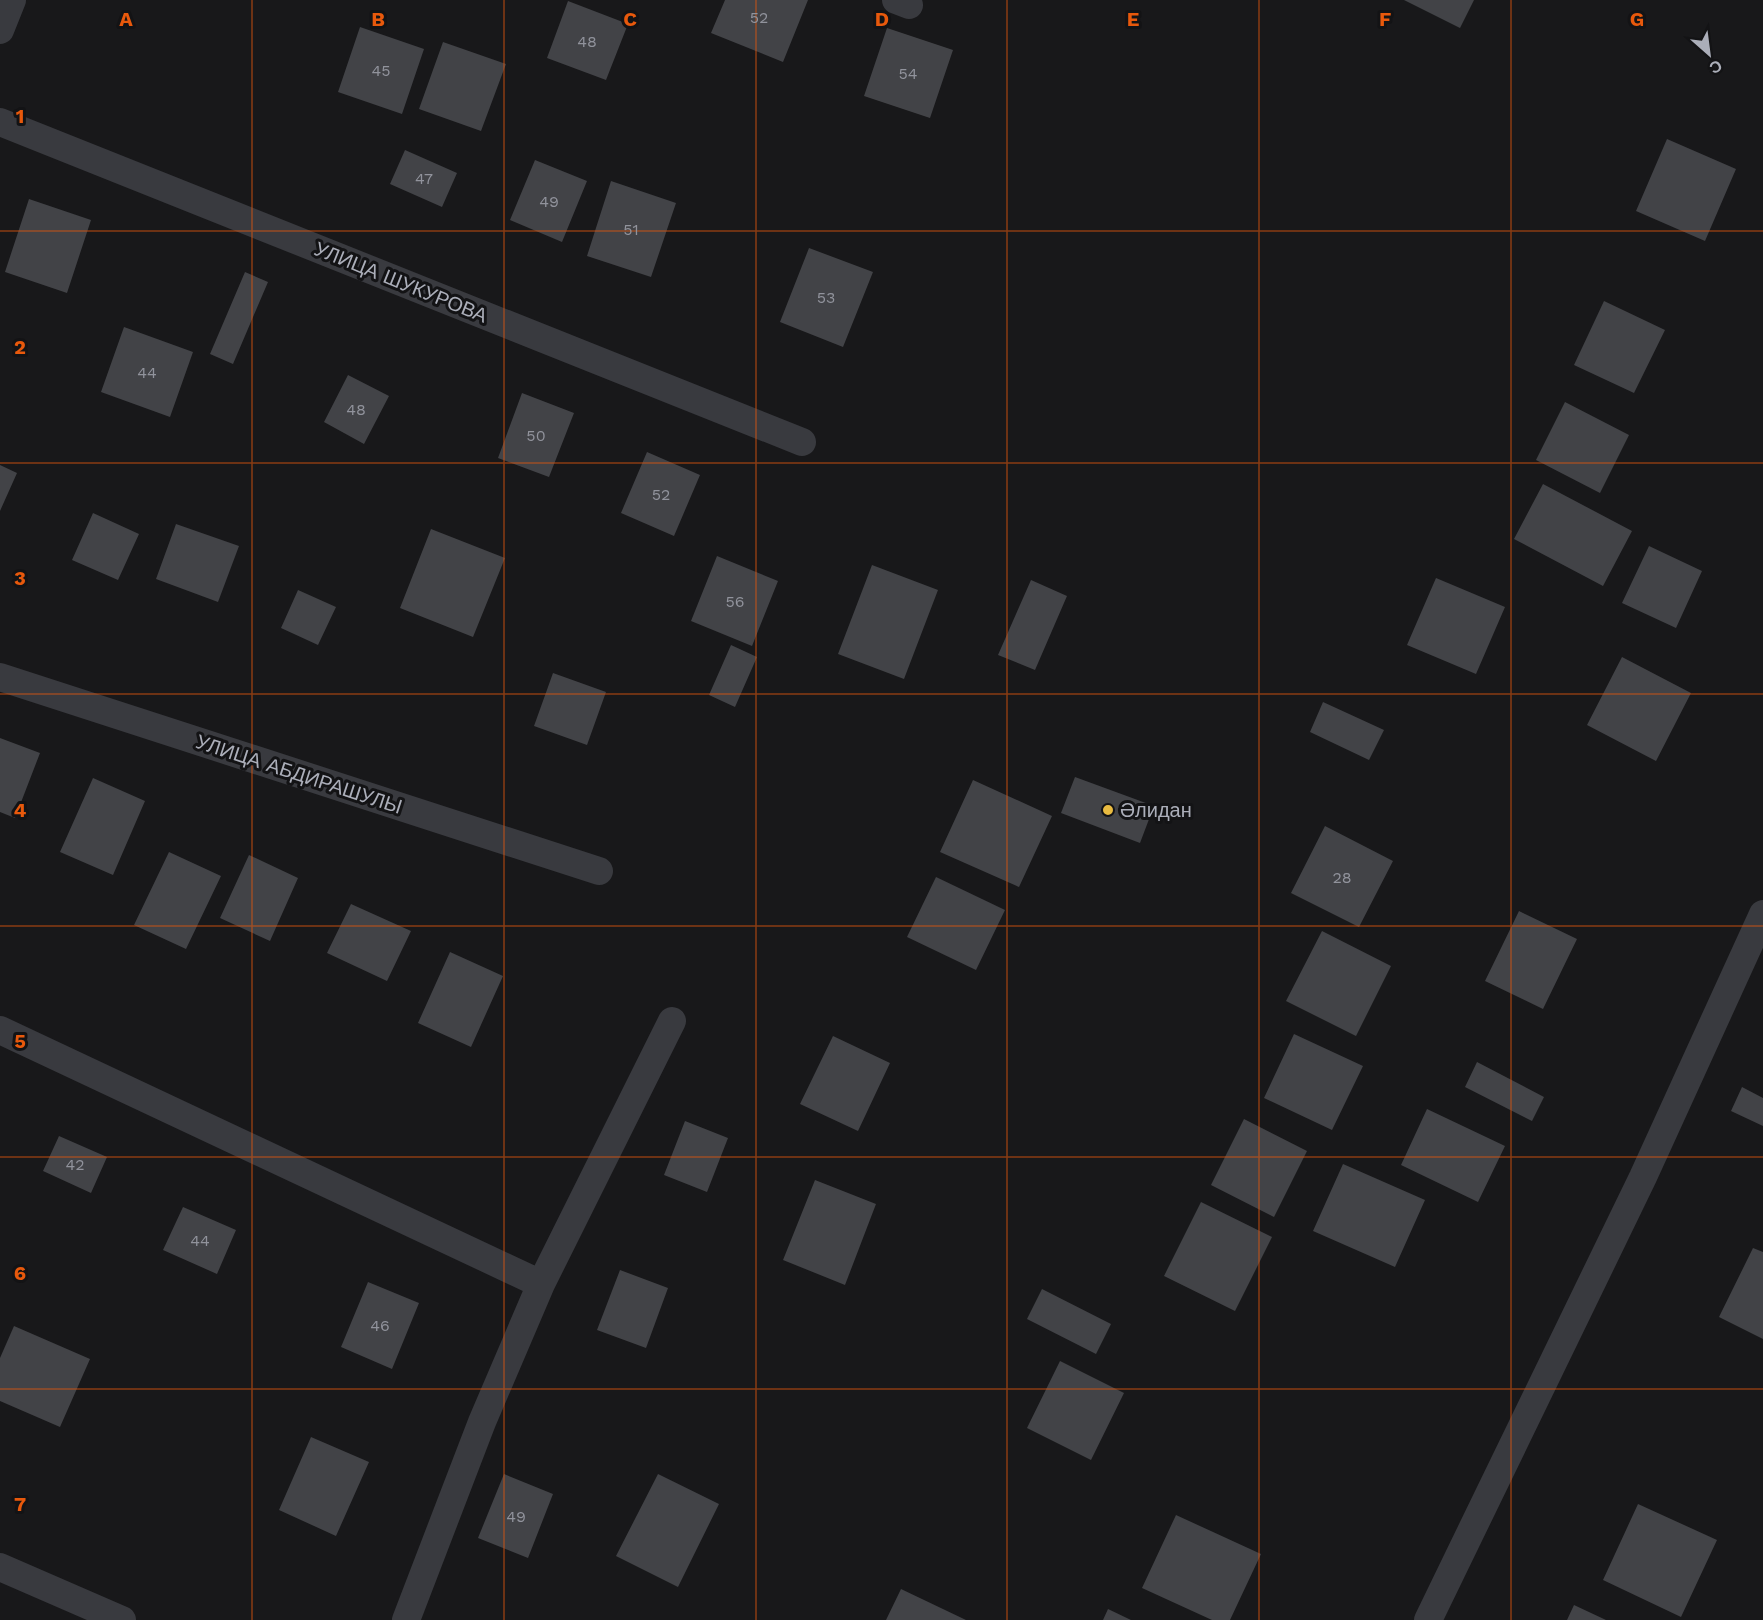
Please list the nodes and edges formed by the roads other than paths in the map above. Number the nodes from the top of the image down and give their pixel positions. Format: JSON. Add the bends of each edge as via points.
{"nodes":[{"id":1,"x":12,"y":0,"type":"edge"},
{"id":2,"x":0,"y":30,"type":"edge"},
{"id":3,"x":0,"y":122,"type":"edge"},
{"id":4,"x":802,"y":442,"type":"dead end"},
{"id":5,"x":0,"y":677,"type":"edge"},
{"id":6,"x":599,"y":871,"type":"dead end"},
{"id":7,"x":1763,"y":914,"type":"edge"},
{"id":8,"x":672,"y":1022,"type":"dead end"},
{"id":9,"x":0,"y":1030,"type":"edge"},
{"id":10,"x":541,"y":1284,"type":"junction"},
{"id":11,"x":0,"y":1567,"type":"edge"},
{"id":12,"x":122,"y":1620,"type":"edge"},
{"id":13,"x":406,"y":1620,"type":"edge"},
{"id":14,"x":1428,"y":1620,"type":"edge"}],
"edges":[{"from":1,"to":2,"type":"street"},
{"from":3,"to":4,"type":"street","name":"УЛИЦА ШУКУРОВА"},
{"from":5,"to":6,"type":"street","name":"УЛИЦА АБДИРАШУЛЫ"},
{"from":7,"to":14,"type":"street","via":[[1643,1177]]},
{"from":8,"to":10,"type":"street"},
{"from":9,"to":10,"type":"street"},
{"from":10,"to":13,"type":"street","via":[[482,1422]]},
{"from":11,"to":12,"type":"street"}]}
